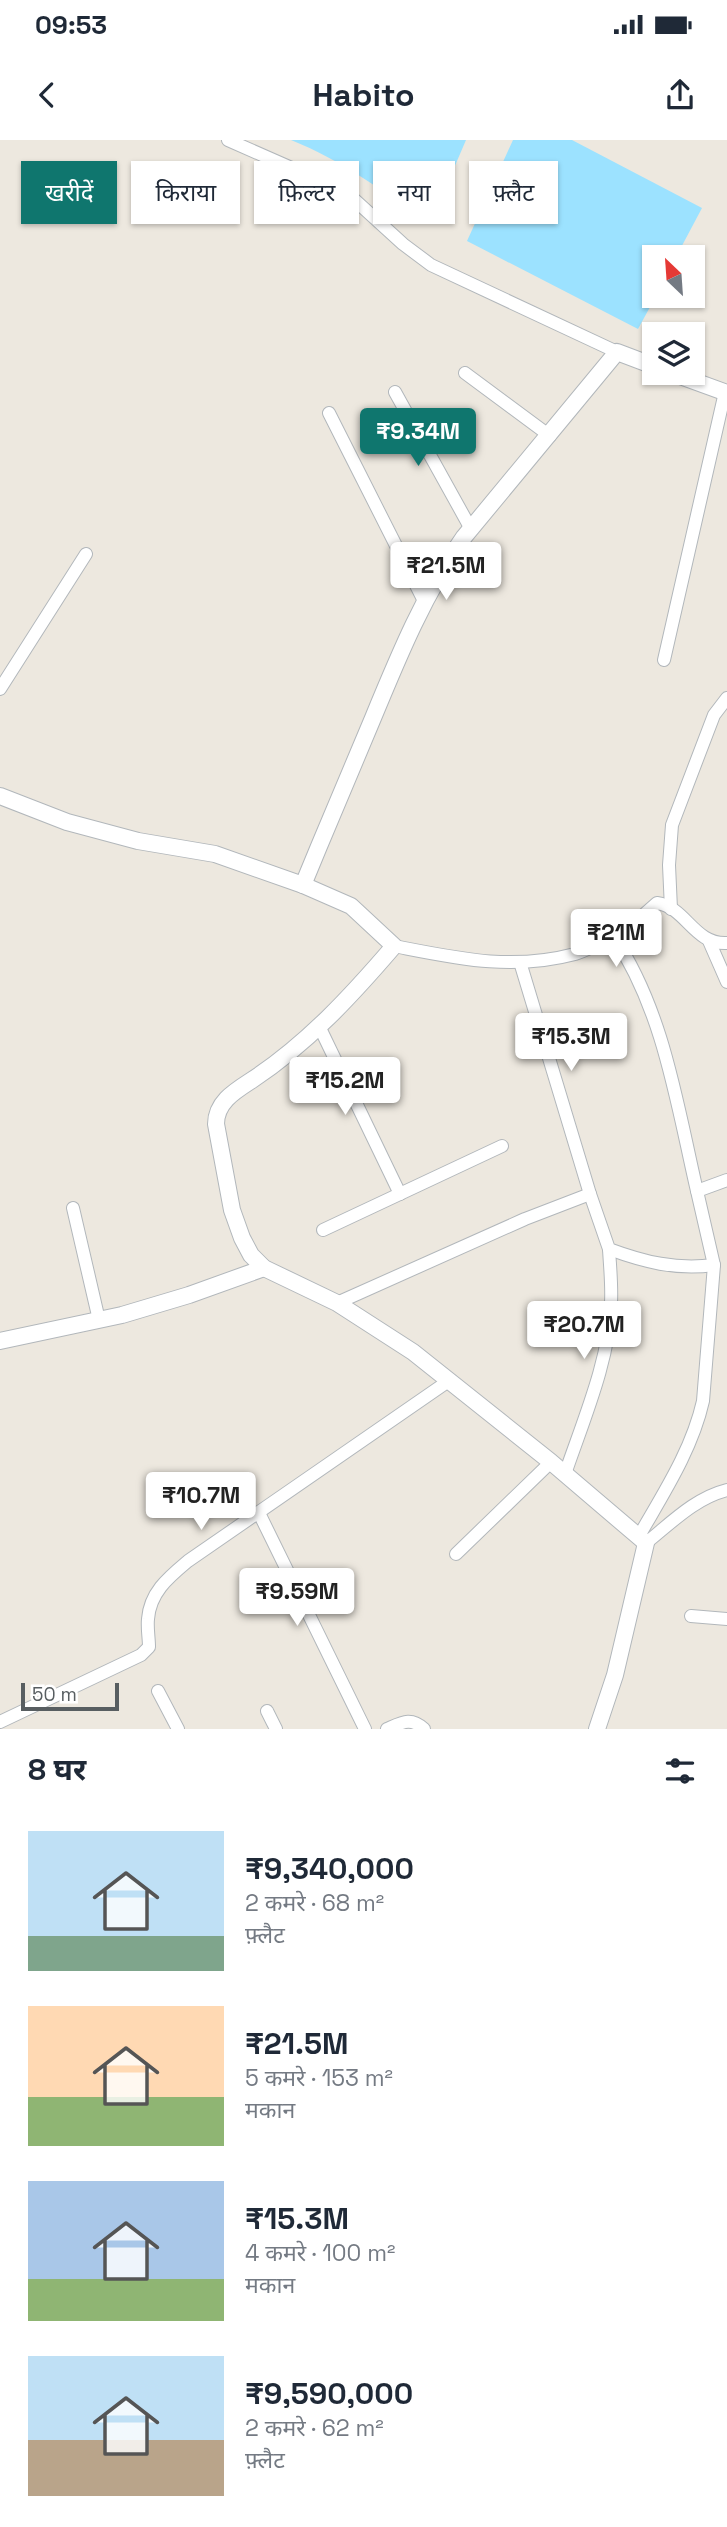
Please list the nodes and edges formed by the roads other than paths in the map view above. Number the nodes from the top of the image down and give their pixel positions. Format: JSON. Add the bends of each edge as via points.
{"nodes":[{"id":1,"x":228,"y":140,"type":"edge"},
{"id":2,"x":617,"y":352,"type":"junction"},
{"id":3,"x":642,"y":361,"type":"edge"},
{"id":4,"x":465,"y":373,"type":"dead end"},
{"id":5,"x":704,"y":385,"type":"edge"},
{"id":6,"x":395,"y":392,"type":"dead end"},
{"id":7,"x":726,"y":393,"type":"edge"},
{"id":8,"x":329,"y":413,"type":"dead end"},
{"id":9,"x":550,"y":436,"type":"junction"},
{"id":10,"x":471,"y":529,"type":"junction"},
{"id":11,"x":86,"y":554,"type":"dead end"},
{"id":12,"x":425,"y":603,"type":"junction"},
{"id":13,"x":664,"y":660,"type":"dead end"},
{"id":14,"x":0,"y":689,"type":"edge"},
{"id":15,"x":727,"y":698,"type":"edge"},
{"id":16,"x":0,"y":796,"type":"edge"},
{"id":17,"x":303,"y":885,"type":"junction"},
{"id":18,"x":671,"y":909,"type":"junction"},
{"id":19,"x":614,"y":937,"type":"junction"},
{"id":20,"x":709,"y":941,"type":"junction"},
{"id":21,"x":727,"y":943,"type":"edge"},
{"id":22,"x":394,"y":946,"type":"junction"},
{"id":23,"x":520,"y":962,"type":"junction"},
{"id":24,"x":727,"y":982,"type":"edge"},
{"id":25,"x":319,"y":1026,"type":"junction"},
{"id":26,"x":502,"y":1146,"type":"dead end"},
{"id":27,"x":727,"y":1180,"type":"edge"},
{"id":28,"x":697,"y":1191,"type":"junction"},
{"id":29,"x":400,"y":1194,"type":"junction"},
{"id":30,"x":590,"y":1194,"type":"junction"},
{"id":31,"x":73,"y":1208,"type":"dead end"},
{"id":32,"x":323,"y":1230,"type":"dead end"},
{"id":33,"x":609,"y":1249,"type":"junction"},
{"id":34,"x":714,"y":1265,"type":"junction"},
{"id":35,"x":264,"y":1268,"type":"junction"},
{"id":36,"x":337,"y":1303,"type":"junction"},
{"id":37,"x":99,"y":1320,"type":"junction"},
{"id":38,"x":0,"y":1341,"type":"edge"},
{"id":39,"x":450,"y":1380,"type":"junction"},
{"id":40,"x":551,"y":1462,"type":"junction"},
{"id":41,"x":565,"y":1474,"type":"junction"},
{"id":42,"x":727,"y":1490,"type":"edge"},
{"id":43,"x":259,"y":1513,"type":"junction"},
{"id":44,"x":642,"y":1540,"type":"junction"},
{"id":45,"x":456,"y":1554,"type":"dead end"},
{"id":46,"x":691,"y":1616,"type":"dead end"},
{"id":47,"x":727,"y":1619,"type":"edge"},
{"id":48,"x":158,"y":1691,"type":"dead end"},
{"id":49,"x":267,"y":1711,"type":"dead end"},
{"id":50,"x":0,"y":1722,"type":"edge"},
{"id":51,"x":178,"y":1729,"type":"edge"},
{"id":52,"x":276,"y":1729,"type":"edge"},
{"id":53,"x":365,"y":1729,"type":"edge"},
{"id":54,"x":387,"y":1729,"type":"edge"},
{"id":55,"x":424,"y":1729,"type":"edge"},
{"id":56,"x":597,"y":1729,"type":"edge"}],
"edges":[{"from":1,"to":2,"type":"street","via":[[345,192],[431,265]]},
{"from":2,"to":3,"type":"street"},
{"from":2,"to":9,"type":"street"},
{"from":4,"to":9,"type":"street"},
{"from":5,"to":7,"type":"street"},
{"from":6,"to":10,"type":"street"},
{"from":7,"to":13,"type":"street"},
{"from":8,"to":12,"type":"street"},
{"from":9,"to":10,"type":"street"},
{"from":10,"to":12,"type":"street"},
{"from":11,"to":14,"type":"street"},
{"from":12,"to":17,"type":"street"},
{"from":15,"to":18,"type":"street","via":[[709,727],[672,825]]},
{"from":16,"to":17,"type":"street","via":[[67,822],[138,841],[215,854]]},
{"from":17,"to":22,"type":"street","via":[[351,906]]},
{"from":18,"to":19,"type":"street","via":[[661,903],[652,905]]},
{"from":18,"to":20,"type":"street"},
{"from":19,"to":23,"type":"street","via":[[575,953]]},
{"from":19,"to":28,"type":"street","via":[[633,964],[648,1000]]},
{"from":20,"to":21,"type":"street"},
{"from":20,"to":24,"type":"street"},
{"from":22,"to":23,"type":"street","via":[[477,962]]},
{"from":22,"to":25,"type":"street"},
{"from":23,"to":30,"type":"street"},
{"from":25,"to":29,"type":"street"},
{"from":25,"to":35,"type":"street","via":[[237,1090],[216,1113],[232,1210],[251,1255]]},
{"from":26,"to":29,"type":"street"},
{"from":27,"to":28,"type":"street"},
{"from":28,"to":34,"type":"street"},
{"from":29,"to":32,"type":"street"},
{"from":30,"to":33,"type":"street"},
{"from":30,"to":36,"type":"street"},
{"from":31,"to":37,"type":"street"},
{"from":33,"to":34,"type":"street","via":[[671,1267]]},
{"from":33,"to":41,"type":"street","via":[[607,1336]]},
{"from":34,"to":44,"type":"street","via":[[699,1421]]},
{"from":35,"to":36,"type":"street"},
{"from":35,"to":37,"type":"street"},
{"from":36,"to":39,"type":"street"},
{"from":37,"to":38,"type":"street"},
{"from":39,"to":40,"type":"street"},
{"from":39,"to":43,"type":"street"},
{"from":40,"to":41,"type":"street"},
{"from":40,"to":45,"type":"street"},
{"from":41,"to":44,"type":"street"},
{"from":42,"to":44,"type":"street","via":[[695,1504]]},
{"from":43,"to":50,"type":"street","via":[[165,1580],[148,1614],[149,1647],[141,1655]]},
{"from":43,"to":53,"type":"street"},
{"from":44,"to":56,"type":"street","via":[[615,1675]]},
{"from":46,"to":47,"type":"street"},
{"from":48,"to":51,"type":"street"},
{"from":49,"to":52,"type":"street"},
{"from":54,"to":55,"type":"street","via":[[406,1721]]}]}
